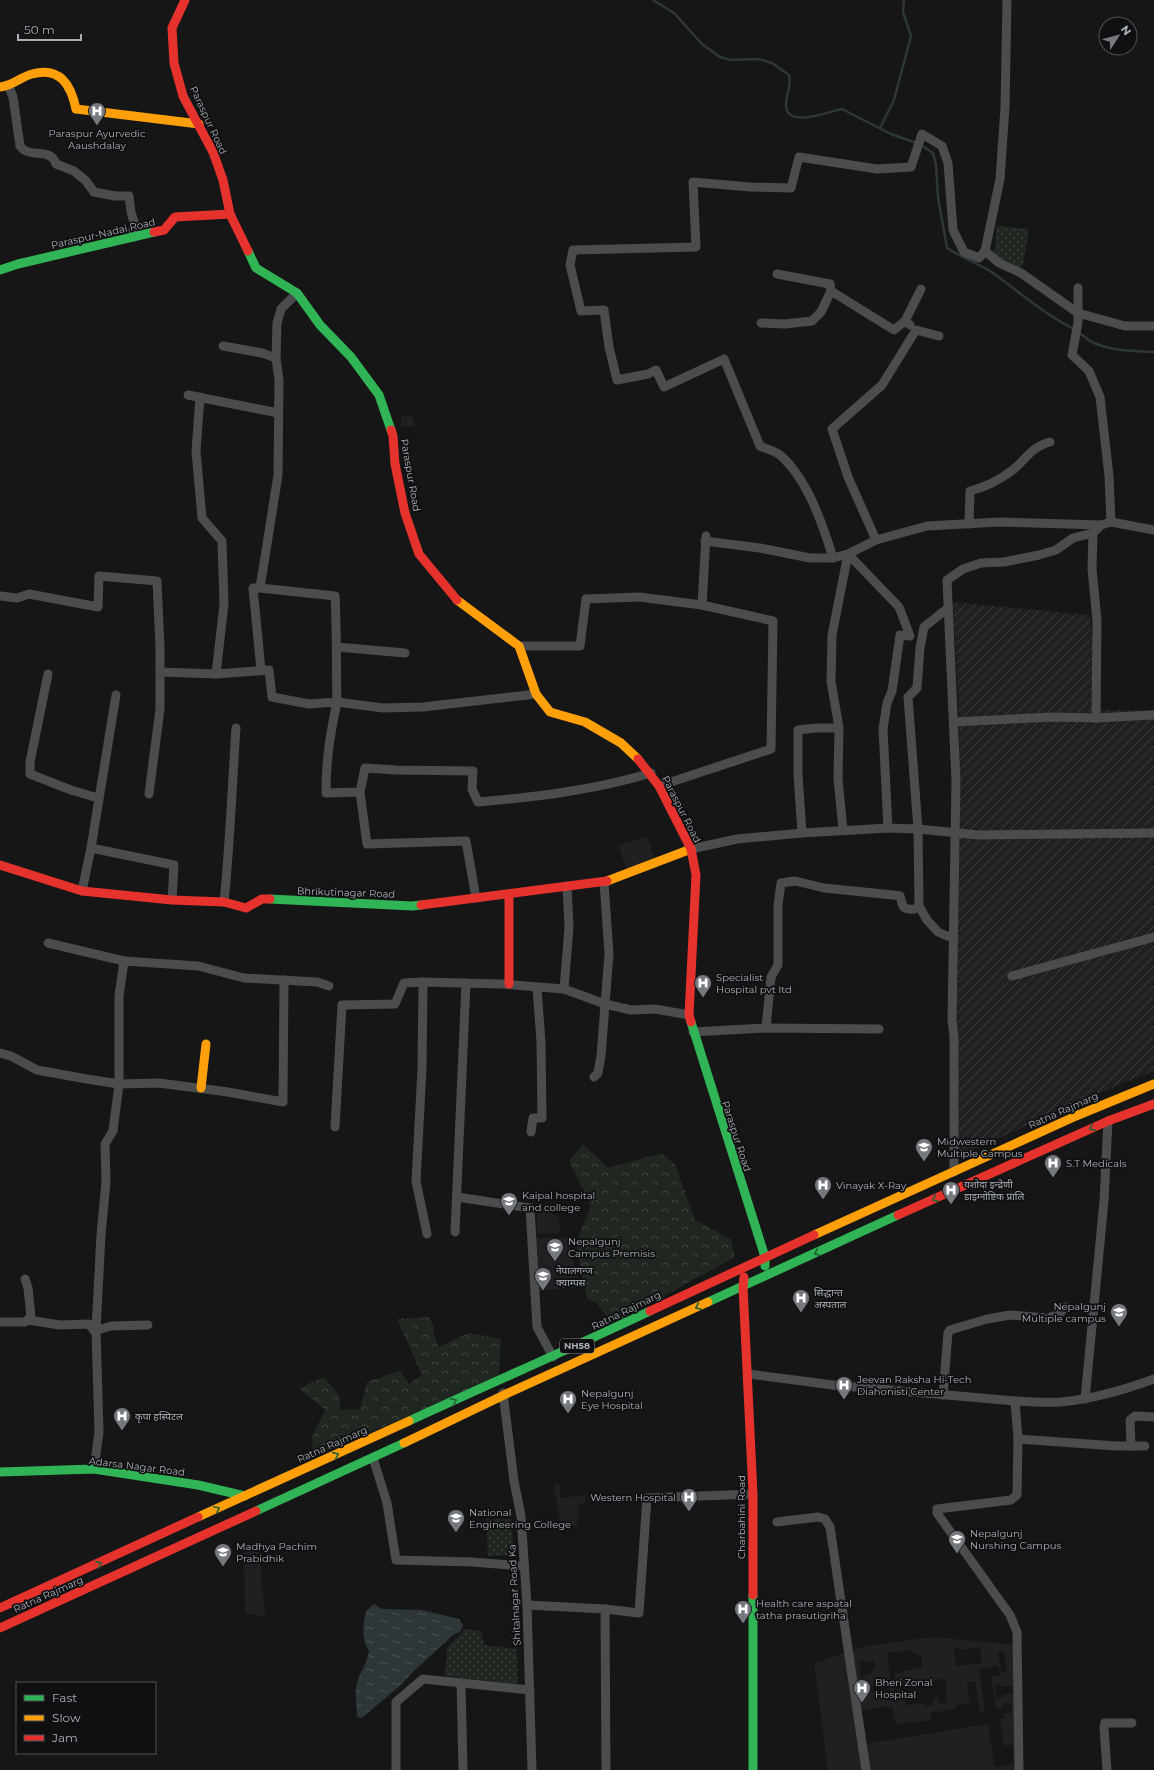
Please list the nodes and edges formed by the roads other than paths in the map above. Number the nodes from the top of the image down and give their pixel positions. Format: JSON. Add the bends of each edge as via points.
{"nodes":[{"id":1,"x":185,"y":0,"type":"edge"},
{"id":2,"x":1007,"y":0,"type":"edge"},
{"id":3,"x":4,"y":87,"type":"edge"},
{"id":4,"x":200,"y":124,"type":"junction"},
{"id":5,"x":230,"y":214,"type":"junction"},
{"id":6,"x":135,"y":237,"type":"junction"},
{"id":7,"x":985,"y":251,"type":"junction"},
{"id":8,"x":0,"y":270,"type":"edge"},
{"id":9,"x":777,"y":274,"type":"dead end"},
{"id":10,"x":1078,"y":288,"type":"dead end"},
{"id":11,"x":921,"y":289,"type":"dead end"},
{"id":12,"x":832,"y":291,"type":"junction"},
{"id":13,"x":297,"y":293,"type":"junction"},
{"id":14,"x":1078,"y":313,"type":"junction"},
{"id":15,"x":905,"y":321,"type":"junction"},
{"id":16,"x":761,"y":323,"type":"dead end"},
{"id":17,"x":1154,"y":326,"type":"edge"},
{"id":18,"x":916,"y":330,"type":"junction"},
{"id":19,"x":939,"y":336,"type":"dead end"},
{"id":20,"x":223,"y":346,"type":"dead end"},
{"id":21,"x":276,"y":358,"type":"junction"},
{"id":22,"x":188,"y":395,"type":"dead end"},
{"id":23,"x":200,"y":397,"type":"junction"},
{"id":24,"x":278,"y":413,"type":"junction"},
{"id":25,"x":1050,"y":442,"type":"dead end"},
{"id":26,"x":1111,"y":522,"type":"junction"},
{"id":27,"x":969,"y":524,"type":"junction"},
{"id":28,"x":1101,"y":525,"type":"junction"},
{"id":29,"x":1154,"y":530,"type":"edge"},
{"id":30,"x":1093,"y":533,"type":"junction"},
{"id":31,"x":876,"y":540,"type":"junction"},
{"id":32,"x":848,"y":554,"type":"junction"},
{"id":33,"x":833,"y":558,"type":"junction"},
{"id":34,"x":260,"y":588,"type":"junction"},
{"id":35,"x":0,"y":596,"type":"edge"},
{"id":36,"x":702,"y":605,"type":"junction"},
{"id":37,"x":948,"y":608,"type":"junction"},
{"id":38,"x":519,"y":646,"type":"junction"},
{"id":39,"x":337,"y":647,"type":"junction"},
{"id":40,"x":405,"y":653,"type":"dead end"},
{"id":41,"x":261,"y":670,"type":"junction"},
{"id":42,"x":160,"y":672,"type":"junction"},
{"id":43,"x":48,"y":674,"type":"dead end"},
{"id":44,"x":216,"y":674,"type":"junction"},
{"id":45,"x":536,"y":694,"type":"junction"},
{"id":46,"x":116,"y":695,"type":"dead end"},
{"id":47,"x":337,"y":702,"type":"junction"},
{"id":48,"x":1154,"y":715,"type":"edge"},
{"id":49,"x":1096,"y":718,"type":"junction"},
{"id":50,"x":954,"y":722,"type":"junction"},
{"id":51,"x":236,"y":728,"type":"dead end"},
{"id":52,"x":839,"y":728,"type":"junction"},
{"id":53,"x":650,"y":773,"type":"junction"},
{"id":54,"x":659,"y":786,"type":"junction"},
{"id":55,"x":360,"y":792,"type":"junction"},
{"id":56,"x":148,"y":794,"type":"dead end"},
{"id":57,"x":98,"y":798,"type":"junction"},
{"id":58,"x":888,"y":828,"type":"junction"},
{"id":59,"x":918,"y":829,"type":"junction"},
{"id":60,"x":843,"y":830,"type":"junction"},
{"id":61,"x":802,"y":832,"type":"junction"},
{"id":62,"x":954,"y":832,"type":"junction"},
{"id":63,"x":1154,"y":834,"type":"edge"},
{"id":64,"x":91,"y":848,"type":"junction"},
{"id":65,"x":691,"y":849,"type":"junction"},
{"id":66,"x":0,"y":865,"type":"edge"},
{"id":67,"x":604,"y":882,"type":"junction"},
{"id":68,"x":567,"y":886,"type":"junction"},
{"id":69,"x":82,"y":891,"type":"junction"},
{"id":70,"x":509,"y":894,"type":"junction"},
{"id":71,"x":476,"y":898,"type":"junction"},
{"id":72,"x":172,"y":900,"type":"junction"},
{"id":73,"x":224,"y":902,"type":"junction"},
{"id":74,"x":919,"y":906,"type":"junction"},
{"id":75,"x":954,"y":937,"type":"junction"},
{"id":76,"x":1154,"y":937,"type":"edge"},
{"id":77,"x":48,"y":944,"type":"dead end"},
{"id":78,"x":124,"y":961,"type":"junction"},
{"id":79,"x":1012,"y":976,"type":"dead end"},
{"id":80,"x":284,"y":980,"type":"junction"},
{"id":81,"x":423,"y":982,"type":"junction"},
{"id":82,"x":466,"y":983,"type":"junction"},
{"id":83,"x":509,"y":984,"type":"junction"},
{"id":84,"x":329,"y":986,"type":"dead end"},
{"id":85,"x":537,"y":988,"type":"junction"},
{"id":86,"x":564,"y":989,"type":"junction"},
{"id":87,"x":605,"y":1004,"type":"junction"},
{"id":88,"x":689,"y":1015,"type":"junction"},
{"id":89,"x":766,"y":1028,"type":"junction"},
{"id":90,"x":879,"y":1029,"type":"dead end"},
{"id":91,"x":693,"y":1032,"type":"junction"},
{"id":92,"x":206,"y":1044,"type":"dead end"},
{"id":93,"x":0,"y":1054,"type":"edge"},
{"id":94,"x":594,"y":1077,"type":"dead end"},
{"id":95,"x":119,"y":1084,"type":"junction"},
{"id":96,"x":1154,"y":1084,"type":"edge"},
{"id":97,"x":201,"y":1088,"type":"junction"},
{"id":98,"x":1154,"y":1104,"type":"edge"},
{"id":99,"x":1108,"y":1121,"type":"junction"},
{"id":100,"x":335,"y":1127,"type":"dead end"},
{"id":101,"x":531,"y":1132,"type":"dead end"},
{"id":102,"x":954,"y":1172,"type":"junction"},
{"id":103,"x":456,"y":1197,"type":"junction"},
{"id":104,"x":455,"y":1232,"type":"dead end"},
{"id":105,"x":427,"y":1234,"type":"dead end"},
{"id":106,"x":765,"y":1257,"type":"junction"},
{"id":107,"x":746,"y":1265,"type":"junction"},
{"id":108,"x":765,"y":1277,"type":"junction"},
{"id":109,"x":25,"y":1279,"type":"dead end"},
{"id":110,"x":743,"y":1287,"type":"junction"},
{"id":111,"x":1065,"y":1307,"type":"dead end"},
{"id":112,"x":28,"y":1320,"type":"junction"},
{"id":113,"x":0,"y":1322,"type":"edge"},
{"id":114,"x":148,"y":1325,"type":"dead end"},
{"id":115,"x":96,"y":1330,"type":"junction"},
{"id":116,"x":553,"y":1357,"type":"junction"},
{"id":117,"x":748,"y":1374,"type":"junction"},
{"id":118,"x":500,"y":1379,"type":"junction"},
{"id":119,"x":1154,"y":1379,"type":"edge"},
{"id":120,"x":504,"y":1395,"type":"junction"},
{"id":121,"x":943,"y":1395,"type":"junction"},
{"id":122,"x":1085,"y":1398,"type":"junction"},
{"id":123,"x":1015,"y":1401,"type":"junction"},
{"id":124,"x":1154,"y":1417,"type":"edge"},
{"id":125,"x":1018,"y":1439,"type":"junction"},
{"id":126,"x":1131,"y":1446,"type":"junction"},
{"id":127,"x":1145,"y":1446,"type":"dead end"},
{"id":128,"x":373,"y":1458,"type":"junction"},
{"id":129,"x":94,"y":1469,"type":"junction"},
{"id":130,"x":0,"y":1472,"type":"edge"},
{"id":131,"x":753,"y":1494,"type":"junction"},
{"id":132,"x":245,"y":1496,"type":"junction"},
{"id":133,"x":776,"y":1522,"type":"dead end"},
{"id":134,"x":524,"y":1566,"type":"junction"},
{"id":135,"x":527,"y":1605,"type":"junction"},
{"id":136,"x":0,"y":1608,"type":"edge"},
{"id":137,"x":605,"y":1608,"type":"junction"},
{"id":138,"x":0,"y":1628,"type":"edge"},
{"id":139,"x":461,"y":1683,"type":"junction"},
{"id":140,"x":530,"y":1690,"type":"junction"},
{"id":141,"x":1132,"y":1722,"type":"dead end"},
{"id":142,"x":396,"y":1770,"type":"edge"},
{"id":143,"x":463,"y":1770,"type":"edge"},
{"id":144,"x":532,"y":1770,"type":"edge"},
{"id":145,"x":606,"y":1770,"type":"edge"},
{"id":146,"x":753,"y":1770,"type":"edge"},
{"id":147,"x":866,"y":1770,"type":"edge"},
{"id":148,"x":1019,"y":1770,"type":"edge"},
{"id":149,"x":1108,"y":1770,"type":"edge"}],
"edges":[{"from":1,"to":4,"type":"main road","name":"Paraspur Road","via":[[172,28],[174,63],[183,96]]},
{"from":2,"to":7,"type":"street","via":[[1005,107],[1000,178]]},
{"from":3,"to":4,"type":"main road","via":[[32,74],[48,73],[61,77],[71,87],[76,109]]},
{"from":3,"to":6,"type":"street","via":[[13,97],[20,146],[23,151],[49,154],[55,159],[56,164],[74,171],[86,181],[94,192],[129,196]]},
{"from":4,"to":5,"type":"main road","name":"Paraspur Road","via":[[223,180]]},
{"from":5,"to":6,"type":"main road","name":"Paraspur-Nadai Road","via":[[175,217],[164,230]]},
{"from":5,"to":13,"type":"main road","name":"Paraspur Road","via":[[256,268]]},
{"from":6,"to":8,"type":"main road","name":"Paraspur-Nadai Road"},
{"from":7,"to":14,"type":"street","via":[[999,263],[1021,273]]},
{"from":7,"to":33,"type":"street","via":[[979,258],[964,252],[953,230],[948,163],[942,146],[922,134],[911,168],[878,169],[799,157],[791,188],[693,182],[696,247],[573,250],[570,265],[581,311],[604,310],[617,380],[656,370],[664,387],[724,359],[760,446],[779,454],[801,480],[822,522]]},
{"from":9,"to":12,"type":"street","via":[[830,284]]},
{"from":10,"to":14,"type":"street"},
{"from":11,"to":15,"type":"street"},
{"from":12,"to":15,"type":"street","via":[[894,330]]},
{"from":12,"to":16,"type":"street","via":[[821,312],[812,321]]},
{"from":13,"to":21,"type":"street","via":[[281,309],[277,323]]},
{"from":13,"to":38,"type":"main road","name":"Paraspur Road","via":[[380,395],[393,436],[395,464],[405,513],[419,554],[456,599]]},
{"from":14,"to":17,"type":"street","via":[[1125,326]]},
{"from":14,"to":26,"type":"street","via":[[1072,355],[1089,371],[1100,398],[1109,476]]},
{"from":15,"to":18,"type":"street"},
{"from":18,"to":19,"type":"street"},
{"from":18,"to":31,"type":"street","via":[[882,385],[832,430],[848,477]]},
{"from":20,"to":21,"type":"street"},
{"from":21,"to":24,"type":"street","via":[[279,380]]},
{"from":22,"to":23,"type":"street"},
{"from":23,"to":24,"type":"street"},
{"from":23,"to":44,"type":"street","via":[[196,452],[202,518],[222,541],[224,604]]},
{"from":24,"to":34,"type":"street","via":[[278,475]]},
{"from":25,"to":27,"type":"street","via":[[1037,446],[995,482],[970,491]]},
{"from":26,"to":28,"type":"street"},
{"from":26,"to":29,"type":"street"},
{"from":27,"to":28,"type":"street","via":[[1000,522]]},
{"from":27,"to":31,"type":"street","via":[[927,526]]},
{"from":28,"to":30,"type":"street"},
{"from":30,"to":37,"type":"street","via":[[1073,538],[1056,550],[1039,555],[1004,562],[980,563],[963,569],[947,580]]},
{"from":30,"to":49,"type":"street","via":[[1092,569],[1097,621]]},
{"from":31,"to":32,"type":"street"},
{"from":32,"to":33,"type":"street"},
{"from":32,"to":52,"type":"street","via":[[832,635],[831,681]]},
{"from":32,"to":58,"type":"street","via":[[899,607],[910,636],[900,635],[883,729]]},
{"from":33,"to":36,"type":"street","via":[[810,558],[706,539]]},
{"from":34,"to":39,"type":"street","via":[[335,596]]},
{"from":34,"to":41,"type":"street","via":[[254,588]]},
{"from":35,"to":42,"type":"street","via":[[17,598],[29,594],[98,607],[99,576],[157,581]]},
{"from":36,"to":38,"type":"street","via":[[639,596],[586,599],[580,646]]},
{"from":36,"to":54,"type":"street","via":[[773,621],[771,749]]},
{"from":37,"to":50,"type":"street"},
{"from":37,"to":59,"type":"street","via":[[924,628],[917,688],[908,697]]},
{"from":38,"to":45,"type":"main road","name":"Paraspur Road"},
{"from":39,"to":40,"type":"street"},
{"from":39,"to":47,"type":"street"},
{"from":41,"to":44,"type":"street"},
{"from":41,"to":47,"type":"street","via":[[269,670],[272,696],[309,704]]},
{"from":42,"to":44,"type":"street"},
{"from":42,"to":56,"type":"street","via":[[160,709]]},
{"from":43,"to":57,"type":"street","via":[[30,762],[30,774]]},
{"from":45,"to":47,"type":"street","via":[[423,707],[383,708]]},
{"from":45,"to":53,"type":"main road","name":"Paraspur Road","via":[[550,712],[585,722],[621,743]]},
{"from":46,"to":57,"type":"street"},
{"from":47,"to":55,"type":"street","via":[[326,763],[326,793]]},
{"from":48,"to":49,"type":"street"},
{"from":49,"to":50,"type":"street","via":[[1053,717]]},
{"from":50,"to":62,"type":"street"},
{"from":51,"to":73,"type":"street","via":[[229,826],[230,850]]},
{"from":52,"to":60,"type":"street","via":[[838,779]]},
{"from":52,"to":61,"type":"street","via":[[798,730]]},
{"from":53,"to":54,"type":"main road","name":"Paraspur Road"},
{"from":53,"to":55,"type":"street","via":[[603,786],[478,802],[472,789],[473,771],[365,768]]},
{"from":54,"to":65,"type":"main road","name":"Paraspur Road"},
{"from":55,"to":71,"type":"street","via":[[367,844],[466,841]]},
{"from":57,"to":64,"type":"street"},
{"from":58,"to":59,"type":"street"},
{"from":58,"to":60,"type":"street"},
{"from":59,"to":62,"type":"street"},
{"from":59,"to":74,"type":"street"},
{"from":60,"to":61,"type":"street"},
{"from":61,"to":65,"type":"street","via":[[737,839]]},
{"from":62,"to":63,"type":"street","via":[[978,835]]},
{"from":62,"to":75,"type":"street"},
{"from":64,"to":69,"type":"street"},
{"from":64,"to":72,"type":"street","via":[[174,865]]},
{"from":65,"to":67,"type":"main road","name":"Bhrikutinagar Road"},
{"from":65,"to":88,"type":"main road","name":"Paraspur Road","via":[[696,875]]},
{"from":66,"to":69,"type":"main road","name":"Bhrikutinagar Road"},
{"from":67,"to":68,"type":"main road","name":"Bhrikutinagar Road"},
{"from":67,"to":87,"type":"street","via":[[609,954]]},
{"from":68,"to":70,"type":"main road","name":"Bhrikutinagar Road"},
{"from":68,"to":86,"type":"street","via":[[569,927]]},
{"from":69,"to":72,"type":"main road","name":"Bhrikutinagar Road"},
{"from":70,"to":71,"type":"main road","name":"Bhrikutinagar Road"},
{"from":70,"to":83,"type":"main road"},
{"from":71,"to":73,"type":"main road","name":"Bhrikutinagar Road","via":[[412,906],[262,899],[246,908]]},
{"from":72,"to":73,"type":"main road","name":"Bhrikutinagar Road"},
{"from":74,"to":75,"type":"street","via":[[938,932]]},
{"from":74,"to":89,"type":"street","via":[[915,909],[905,909],[900,896],[824,888],[794,881],[781,883],[778,905],[778,965],[771,977]]},
{"from":75,"to":102,"type":"street"},
{"from":76,"to":79,"type":"street"},
{"from":77,"to":78,"type":"street"},
{"from":78,"to":80,"type":"street","via":[[198,966],[244,978]]},
{"from":78,"to":95,"type":"street","via":[[119,996]]},
{"from":80,"to":84,"type":"street","via":[[317,982]]},
{"from":80,"to":97,"type":"street","via":[[283,1102]]},
{"from":81,"to":82,"type":"street"},
{"from":81,"to":100,"type":"street","via":[[404,983],[395,1004],[342,1005]]},
{"from":81,"to":105,"type":"street","via":[[422,1069],[416,1181]]},
{"from":82,"to":83,"type":"street"},
{"from":82,"to":103,"type":"street"},
{"from":83,"to":85,"type":"street"},
{"from":85,"to":86,"type":"street"},
{"from":85,"to":101,"type":"street","via":[[542,1118],[533,1118]]},
{"from":86,"to":87,"type":"street"},
{"from":87,"to":88,"type":"street","via":[[631,1010],[655,1009]]},
{"from":87,"to":94,"type":"street","via":[[601,1056],[598,1074]]},
{"from":88,"to":91,"type":"main road","name":"Paraspur Road"},
{"from":89,"to":90,"type":"street"},
{"from":89,"to":91,"type":"street"},
{"from":91,"to":106,"type":"main road","name":"Paraspur Road"},
{"from":92,"to":97,"type":"main road"},
{"from":93,"to":95,"type":"street","via":[[11,1056],[37,1070]]},
{"from":95,"to":97,"type":"street","via":[[158,1083]]},
{"from":95,"to":115,"type":"street","via":[[113,1131],[105,1144],[106,1182]]},
{"from":96,"to":102,"type":"main road","name":"Ratna Rajmarg","number":"NH58","via":[[1076,1116]]},
{"from":98,"to":99,"type":"main road","name":"Ratna Rajmarg","number":"NH58"},
{"from":99,"to":108,"type":"main road","name":"Ratna Rajmarg","number":"NH58","one_way":true},
{"from":99,"to":122,"type":"street","via":[[1104,1201]]},
{"from":102,"to":106,"type":"main road","name":"Ratna Rajmarg","number":"NH58"},
{"from":103,"to":104,"type":"street"},
{"from":103,"to":116,"type":"street","via":[[530,1208],[537,1327]]},
{"from":106,"to":107,"type":"main road","name":"Ratna Rajmarg","number":"NH58"},
{"from":106,"to":108,"type":"main road","name":"Paraspur Road"},
{"from":107,"to":110,"type":"main road","name":"Charbahini Road"},
{"from":107,"to":116,"type":"main road","name":"Ratna Rajmarg","number":"NH58"},
{"from":108,"to":110,"type":"main road","name":"Ratna Rajmarg","number":"NH58"},
{"from":109,"to":112,"type":"street","via":[[31,1317]]},
{"from":110,"to":117,"type":"main road","name":"Charbahini Road"},
{"from":110,"to":120,"type":"main road","name":"Ratna Rajmarg","number":"NH58","one_way":true},
{"from":111,"to":121,"type":"street","via":[[1058,1314],[1048,1318],[1010,1315],[950,1330]]},
{"from":112,"to":113,"type":"street"},
{"from":112,"to":115,"type":"street","via":[[60,1325],[89,1324]]},
{"from":114,"to":115,"type":"street","via":[[111,1326]]},
{"from":115,"to":129,"type":"street","via":[[98,1432]]},
{"from":116,"to":118,"type":"main road","name":"Ratna Rajmarg","number":"NH58"},
{"from":117,"to":121,"type":"street"},
{"from":117,"to":131,"type":"main road","name":"Charbahini Road"},
{"from":118,"to":120,"type":"street","name":"Shitalnagar Road Ka"},
{"from":132,"to":118,"type":"main road","name":"Ratna Rajmarg","number":"NH58","one_way":true},
{"from":119,"to":122,"type":"street","via":[[1115,1392]]},
{"from":120,"to":128,"type":"main road","name":"Ratna Rajmarg","number":"NH58"},
{"from":120,"to":134,"type":"street","name":"Shitalnagar Road Ka","via":[[514,1481],[521,1516]]},
{"from":121,"to":123,"type":"street"},
{"from":122,"to":123,"type":"street","via":[[1061,1402]]},
{"from":123,"to":125,"type":"street"},
{"from":124,"to":126,"type":"street","via":[[1135,1416],[1130,1420]]},
{"from":125,"to":126,"type":"street"},
{"from":125,"to":148,"type":"street","via":[[1017,1495],[1011,1500],[938,1509],[937,1513],[1010,1615],[1017,1632]]},
{"from":126,"to":127,"type":"street"},
{"from":128,"to":134,"type":"street","via":[[387,1502],[396,1560]]},
{"from":128,"to":138,"type":"main road","name":"Ratna Rajmarg","number":"NH58"},
{"from":129,"to":130,"type":"main road","name":"Adarsa Nagar Road"},
{"from":129,"to":132,"type":"main road","name":"Adarsa Nagar Road","via":[[198,1485]]},
{"from":131,"to":137,"type":"street","via":[[647,1498],[639,1613]]},
{"from":131,"to":146,"type":"main road","name":"Charbahini Road"},
{"from":136,"to":132,"type":"main road","name":"Ratna Rajmarg","number":"NH58","one_way":true},
{"from":133,"to":147,"type":"street","via":[[818,1517],[825,1519],[830,1527]]},
{"from":134,"to":135,"type":"street","name":"Shitalnagar Road Ka"},
{"from":135,"to":137,"type":"street"},
{"from":135,"to":140,"type":"street","name":"Shitalnagar Road Ka"},
{"from":137,"to":145,"type":"street"},
{"from":139,"to":140,"type":"street"},
{"from":139,"to":142,"type":"street","via":[[423,1679],[396,1702]]},
{"from":139,"to":143,"type":"street"},
{"from":140,"to":144,"type":"street","name":"Shitalnagar Road Ka"},
{"from":141,"to":149,"type":"street","via":[[1105,1723]]}]}
